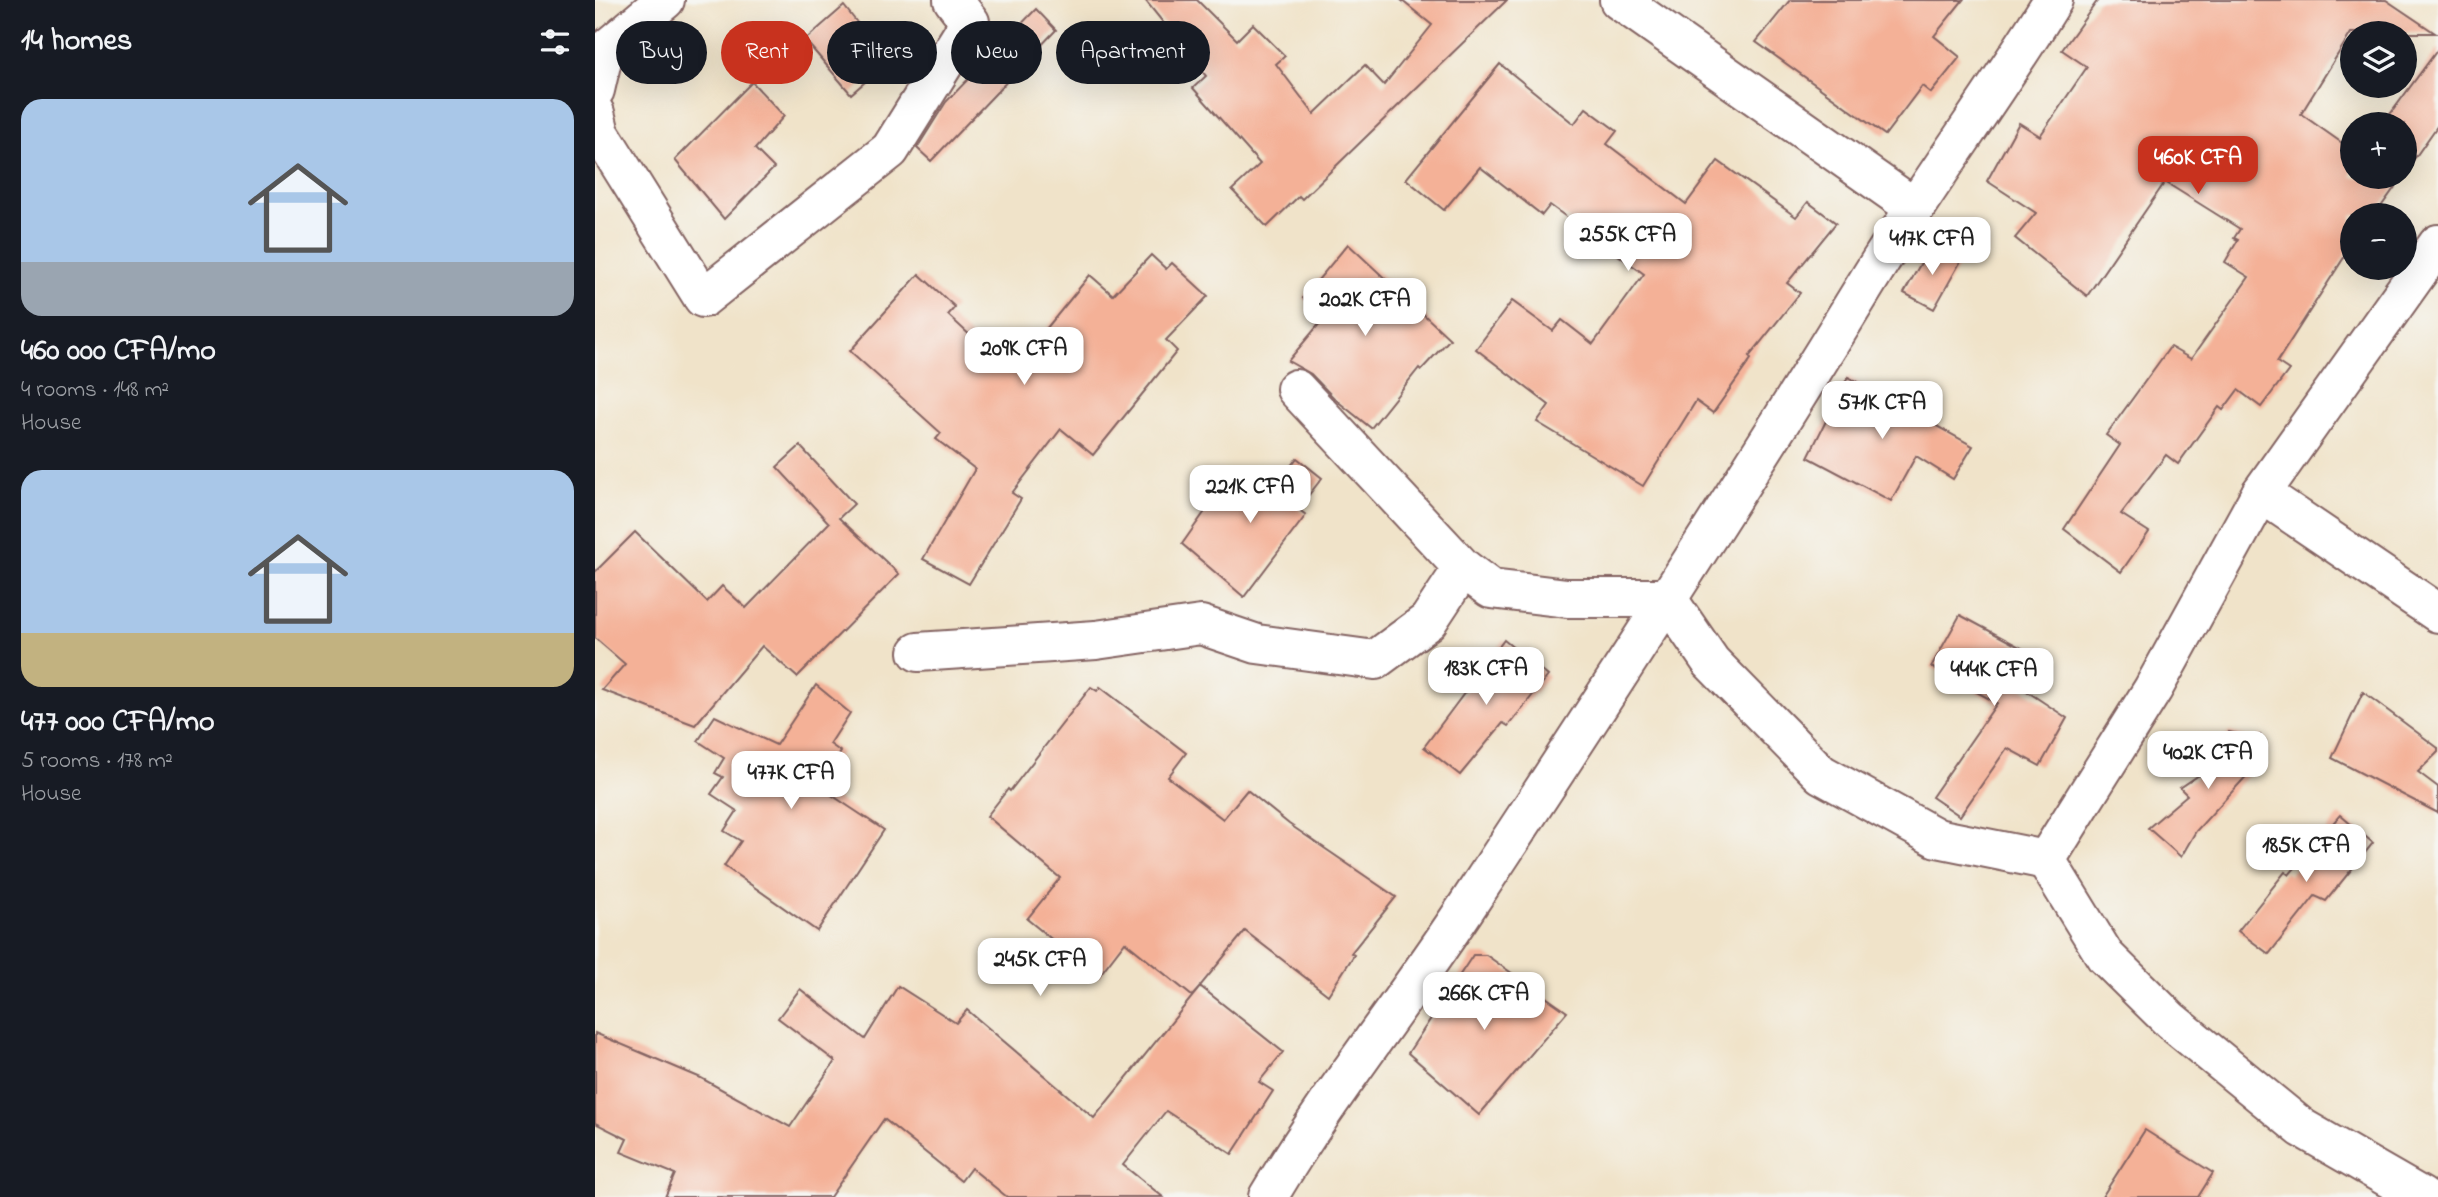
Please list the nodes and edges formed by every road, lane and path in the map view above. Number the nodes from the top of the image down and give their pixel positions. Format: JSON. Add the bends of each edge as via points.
{"nodes":[{"id":1,"x":664,"y":0,"type":"edge"},
{"id":2,"x":953,"y":0,"type":"edge"},
{"id":3,"x":1619,"y":0,"type":"edge"},
{"id":4,"x":2053,"y":0,"type":"edge"},
{"id":5,"x":595,"y":90,"type":"edge"},
{"id":6,"x":595,"y":113,"type":"edge"},
{"id":7,"x":1915,"y":208,"type":"junction"},
{"id":8,"x":2438,"y":244,"type":"edge"},
{"id":9,"x":1296,"y":389,"type":"dead end"},
{"id":10,"x":2262,"y":493,"type":"junction"},
{"id":11,"x":1463,"y":568,"type":"junction"},
{"id":12,"x":1667,"y":598,"type":"junction"},
{"id":13,"x":2438,"y":613,"type":"edge"},
{"id":14,"x":918,"y":652,"type":"dead end"},
{"id":15,"x":2046,"y":860,"type":"junction"},
{"id":16,"x":1268,"y":1197,"type":"edge"},
{"id":17,"x":2422,"y":1197,"type":"edge"}],
"edges":[{"from":1,"to":5,"type":"street","via":[[604,51]]},
{"from":2,"to":6,"type":"street","via":[[970,22],[890,150],[703,298],[600,133]]},
{"from":3,"to":7,"type":"street"},
{"from":4,"to":7,"type":"street","via":[[1999,89]]},
{"from":7,"to":12,"type":"street"},
{"from":8,"to":10,"type":"street"},
{"from":9,"to":11,"type":"street"},
{"from":10,"to":13,"type":"street"},
{"from":10,"to":15,"type":"street","via":[[2153,689]]},
{"from":11,"to":12,"type":"street","via":[[1491,589],[1567,598]]},
{"from":11,"to":14,"type":"street","via":[[1428,621],[1375,660],[1257,644],[1201,625],[1096,640]]},
{"from":12,"to":15,"type":"street","via":[[1711,662],[1821,774],[1937,838]]},
{"from":12,"to":16,"type":"street","via":[[1416,985]]},
{"from":15,"to":17,"type":"street","via":[[2105,956],[2171,1020],[2302,1128]]}]}
